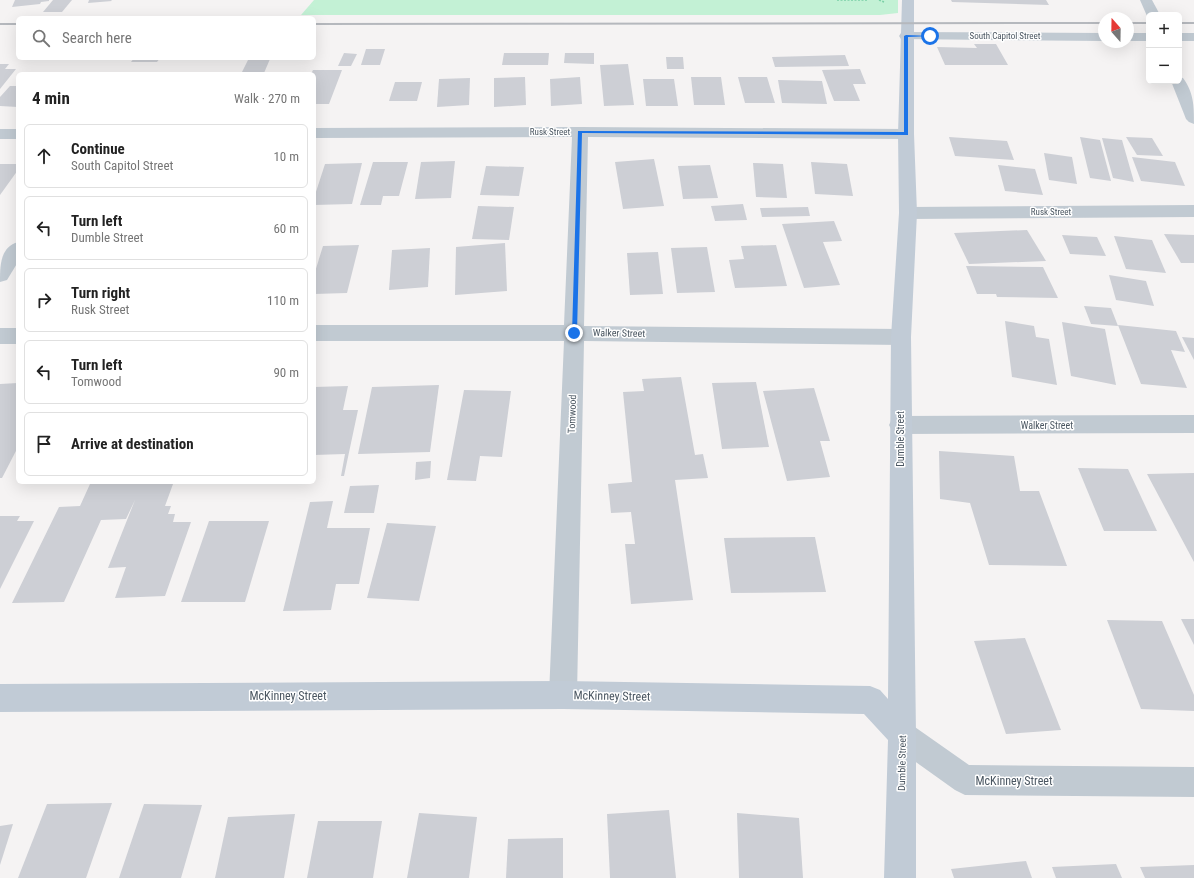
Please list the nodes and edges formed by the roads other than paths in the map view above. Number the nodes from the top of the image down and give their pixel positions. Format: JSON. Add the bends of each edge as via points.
{"nodes":[{"id":1,"x":908,"y":0,"type":"edge"},
{"id":2,"x":1146,"y":0,"type":"edge"},
{"id":3,"x":1152,"y":12,"type":"edge"},
{"id":4,"x":906,"y":36,"type":"junction"},
{"id":5,"x":1098,"y":37,"type":"edge"},
{"id":6,"x":1134,"y":37,"type":"edge"},
{"id":7,"x":1146,"y":37,"type":"edge"},
{"id":8,"x":1182,"y":37,"type":"edge"},
{"id":9,"x":1194,"y":37,"type":"edge"},
{"id":10,"x":1179,"y":84,"type":"edge"},
{"id":11,"x":1194,"y":119,"type":"edge"},
{"id":12,"x":580,"y":132,"type":"junction"},
{"id":13,"x":316,"y":133,"type":"edge"},
{"id":14,"x":0,"y":134,"type":"edge"},
{"id":15,"x":16,"y":134,"type":"edge"},
{"id":16,"x":906,"y":134,"type":"junction"},
{"id":17,"x":1194,"y":211,"type":"edge"},
{"id":18,"x":908,"y":212,"type":"junction"},
{"id":19,"x":16,"y":251,"type":"edge"},
{"id":20,"x":0,"y":275,"type":"edge"},
{"id":21,"x":316,"y":333,"type":"edge"},
{"id":22,"x":574,"y":333,"type":"junction"},
{"id":23,"x":0,"y":336,"type":"edge"},
{"id":24,"x":16,"y":336,"type":"edge"},
{"id":25,"x":901,"y":337,"type":"junction"},
{"id":26,"x":1194,"y":424,"type":"edge"},
{"id":27,"x":900,"y":425,"type":"junction"},
{"id":28,"x":563,"y":695,"type":"junction"},
{"id":29,"x":0,"y":698,"type":"edge"},
{"id":30,"x":902,"y":735,"type":"junction"},
{"id":31,"x":1194,"y":782,"type":"edge"},
{"id":32,"x":900,"y":878,"type":"edge"}],
"edges":[{"from":1,"to":4,"type":"street","name":"Dumble Street"},
{"from":2,"to":3,"type":"street"},
{"from":4,"to":5,"type":"street","name":"South Capitol Street"},
{"from":4,"to":16,"type":"street","name":"Dumble Street"},
{"from":6,"to":7,"type":"street"},
{"from":8,"to":9,"type":"street"},
{"from":10,"to":11,"type":"street"},
{"from":12,"to":13,"type":"street","name":"Rusk Street"},
{"from":12,"to":16,"type":"street","name":"Rusk Street"},
{"from":12,"to":22,"type":"street","name":"Tomwood"},
{"from":14,"to":15,"type":"street"},
{"from":16,"to":18,"type":"street","name":"Dumble Street"},
{"from":17,"to":18,"type":"street","name":"Rusk Street"},
{"from":18,"to":25,"type":"street","name":"Dumble Street"},
{"from":19,"to":20,"type":"street"},
{"from":21,"to":22,"type":"street","name":"Walker Street"},
{"from":22,"to":25,"type":"street","name":"Walker Street"},
{"from":22,"to":28,"type":"street","name":"Tomwood"},
{"from":23,"to":24,"type":"street"},
{"from":25,"to":27,"type":"street","name":"Dumble Street"},
{"from":26,"to":27,"type":"street","name":"Walker Street"},
{"from":27,"to":30,"type":"street","name":"Dumble Street"},
{"from":28,"to":29,"type":"street","name":"McKinney Street"},
{"from":28,"to":30,"type":"street","name":"McKinney Street","via":[[870,700]]},
{"from":30,"to":31,"type":"street","name":"McKinney Street","via":[[965,780]]},
{"from":30,"to":32,"type":"street","name":"Dumble Street"}]}
